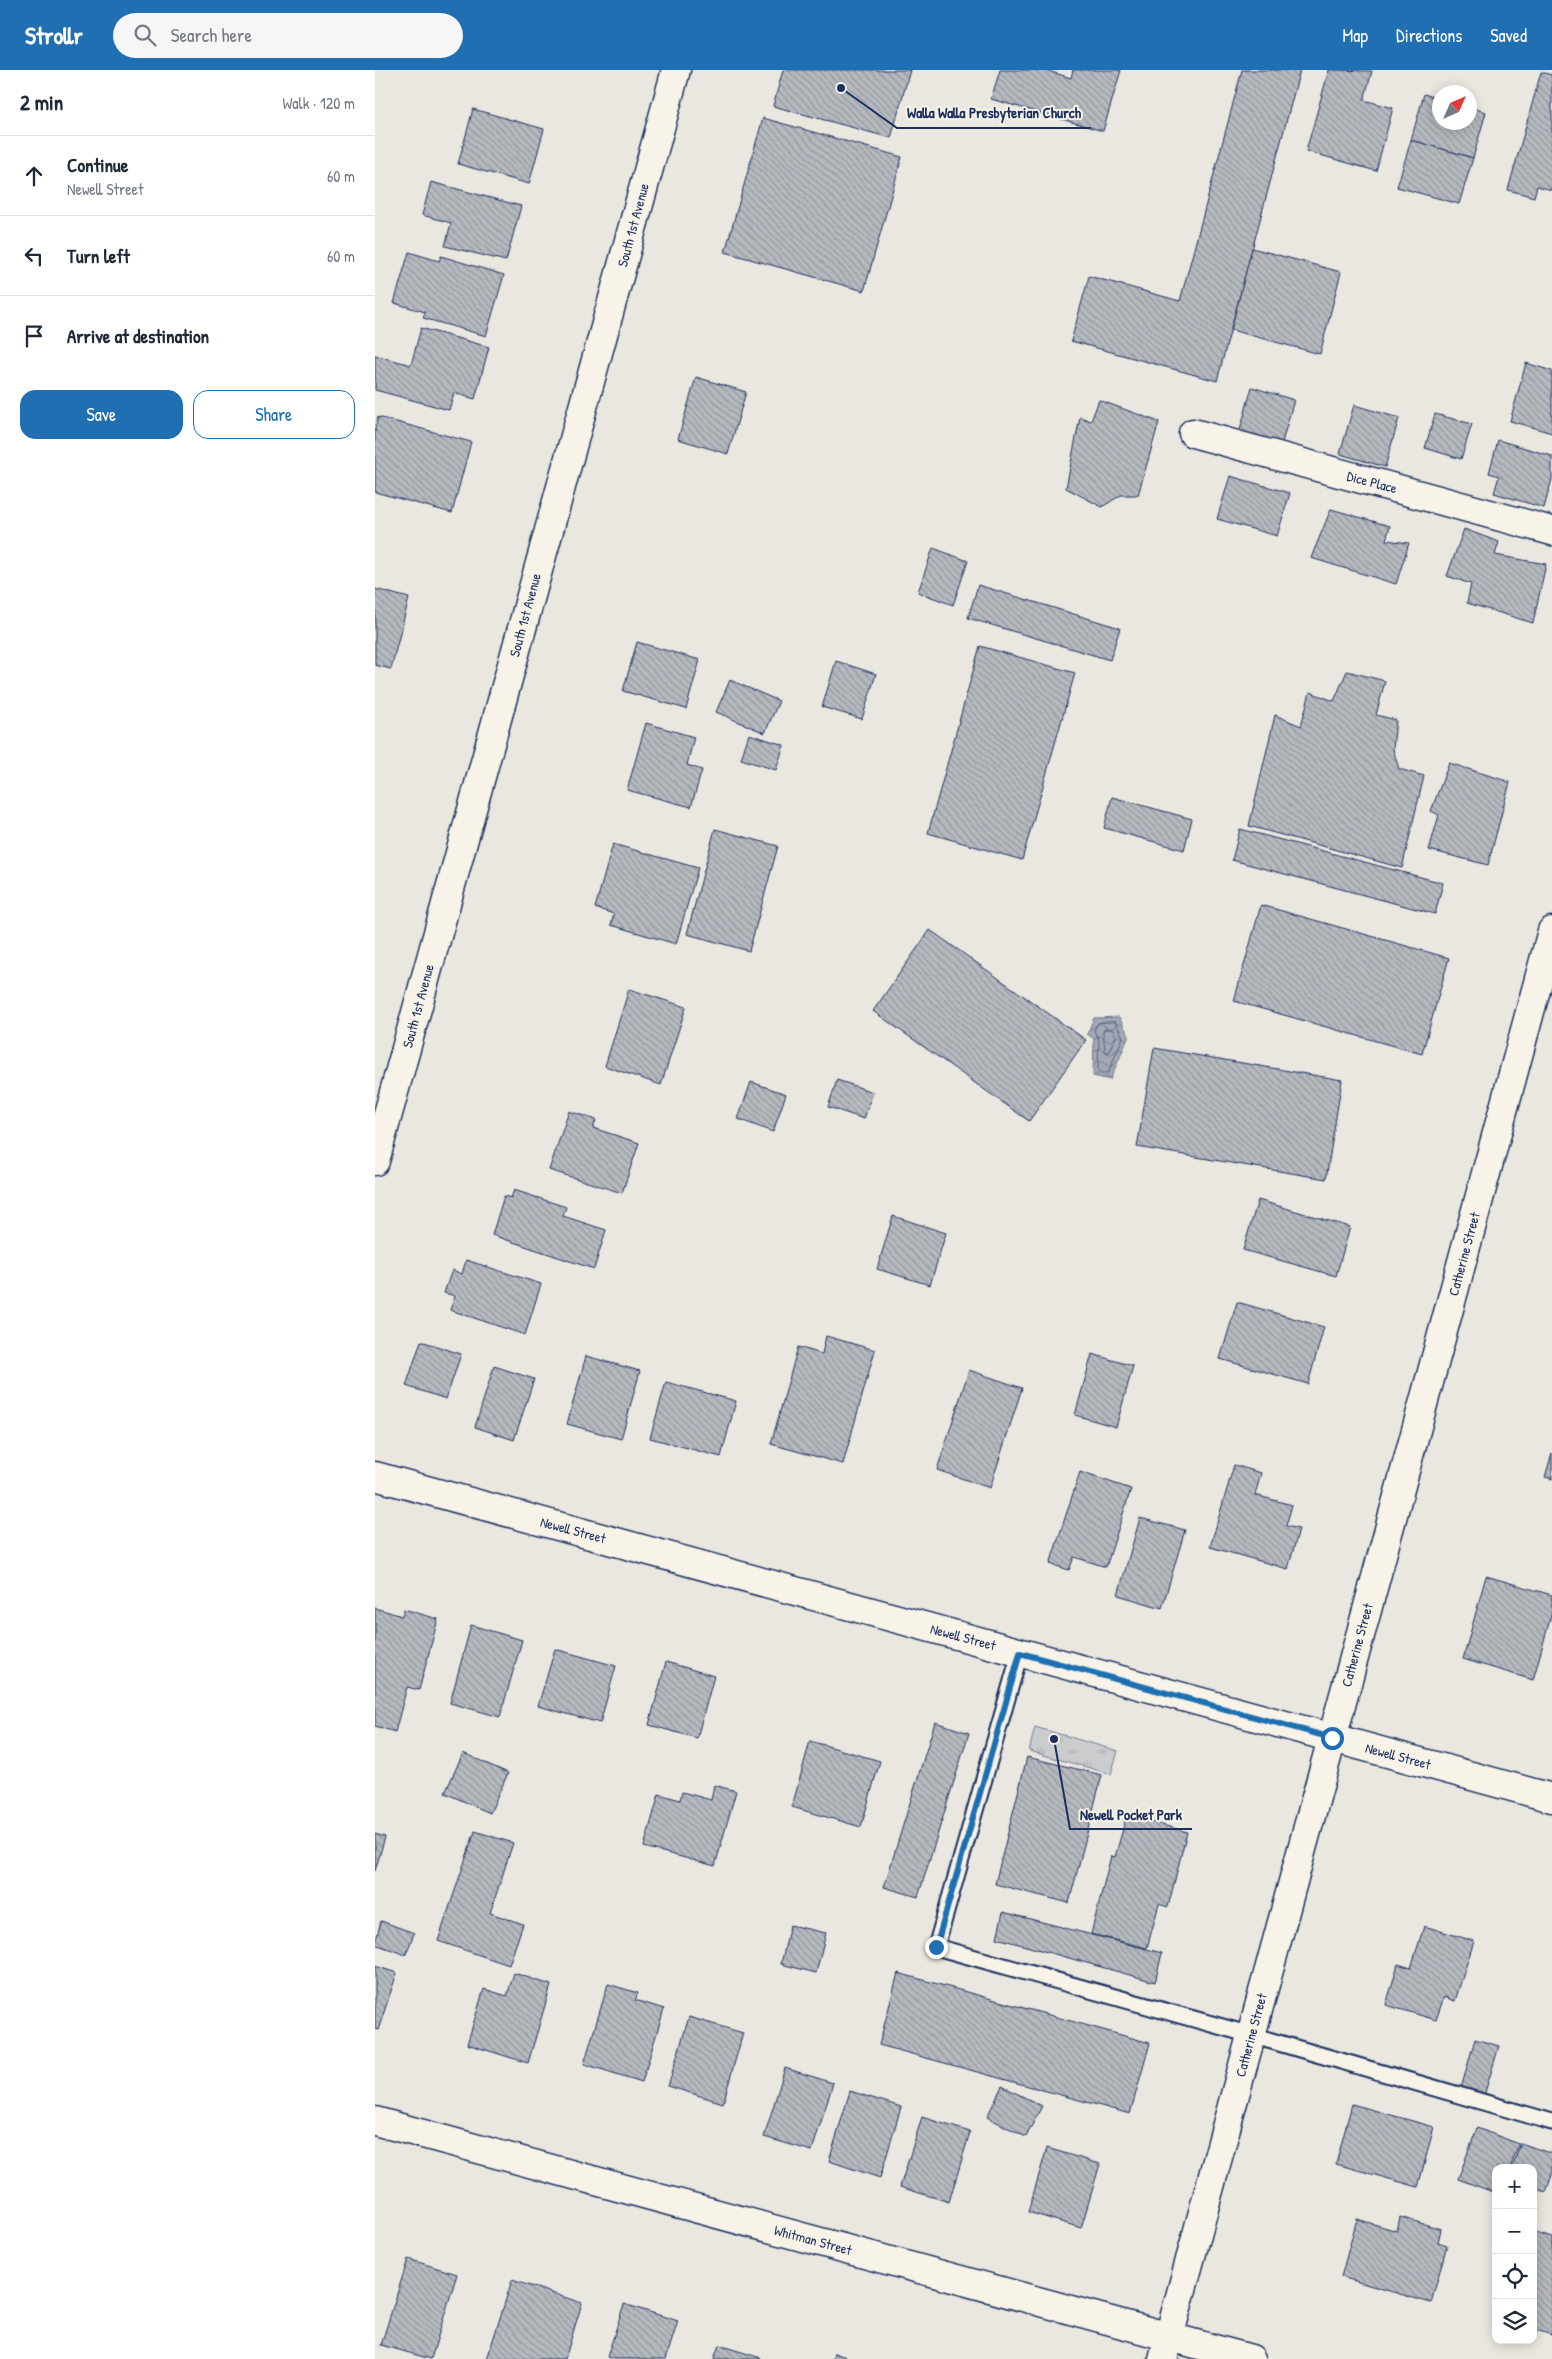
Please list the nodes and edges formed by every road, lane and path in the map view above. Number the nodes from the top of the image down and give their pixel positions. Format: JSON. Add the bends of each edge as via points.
{"nodes":[{"id":1,"x":676,"y":70,"type":"edge"},
{"id":2,"x":1193,"y":433,"type":"dead end"},
{"id":3,"x":1552,"y":530,"type":"edge"},
{"id":4,"x":1552,"y":930,"type":"edge"},
{"id":5,"x":375,"y":1160,"type":"edge"},
{"id":6,"x":375,"y":1476,"type":"edge"},
{"id":7,"x":1020,"y":1653,"type":"junction"},
{"id":8,"x":1332,"y":1738,"type":"junction"},
{"id":9,"x":1552,"y":1798,"type":"edge"},
{"id":10,"x":1251,"y":2035,"type":"junction"},
{"id":11,"x":375,"y":2121,"type":"edge"},
{"id":12,"x":1552,"y":2122,"type":"edge"},
{"id":13,"x":1166,"y":2348,"type":"edge"},
{"id":14,"x":1251,"y":2359,"type":"edge"}],
"edges":[{"from":1,"to":5,"type":"street","name":"South 1st Avenue"},
{"from":2,"to":3,"type":"street","name":"Dice Place"},
{"from":4,"to":8,"type":"street","name":"Catherine Street"},
{"from":6,"to":7,"type":"street","name":"Newell Street"},
{"from":7,"to":8,"type":"street","name":"Newell Street"},
{"from":7,"to":10,"type":"lane","via":[[936,1947]]},
{"from":8,"to":9,"type":"street","name":"Newell Street"},
{"from":8,"to":10,"type":"street","name":"Catherine Street"},
{"from":10,"to":12,"type":"lane"},
{"from":10,"to":13,"type":"street","name":"Catherine Street"},
{"from":11,"to":13,"type":"street","name":"Whitman Street"},
{"from":13,"to":14,"type":"street","name":"Whitman Street"}]}
